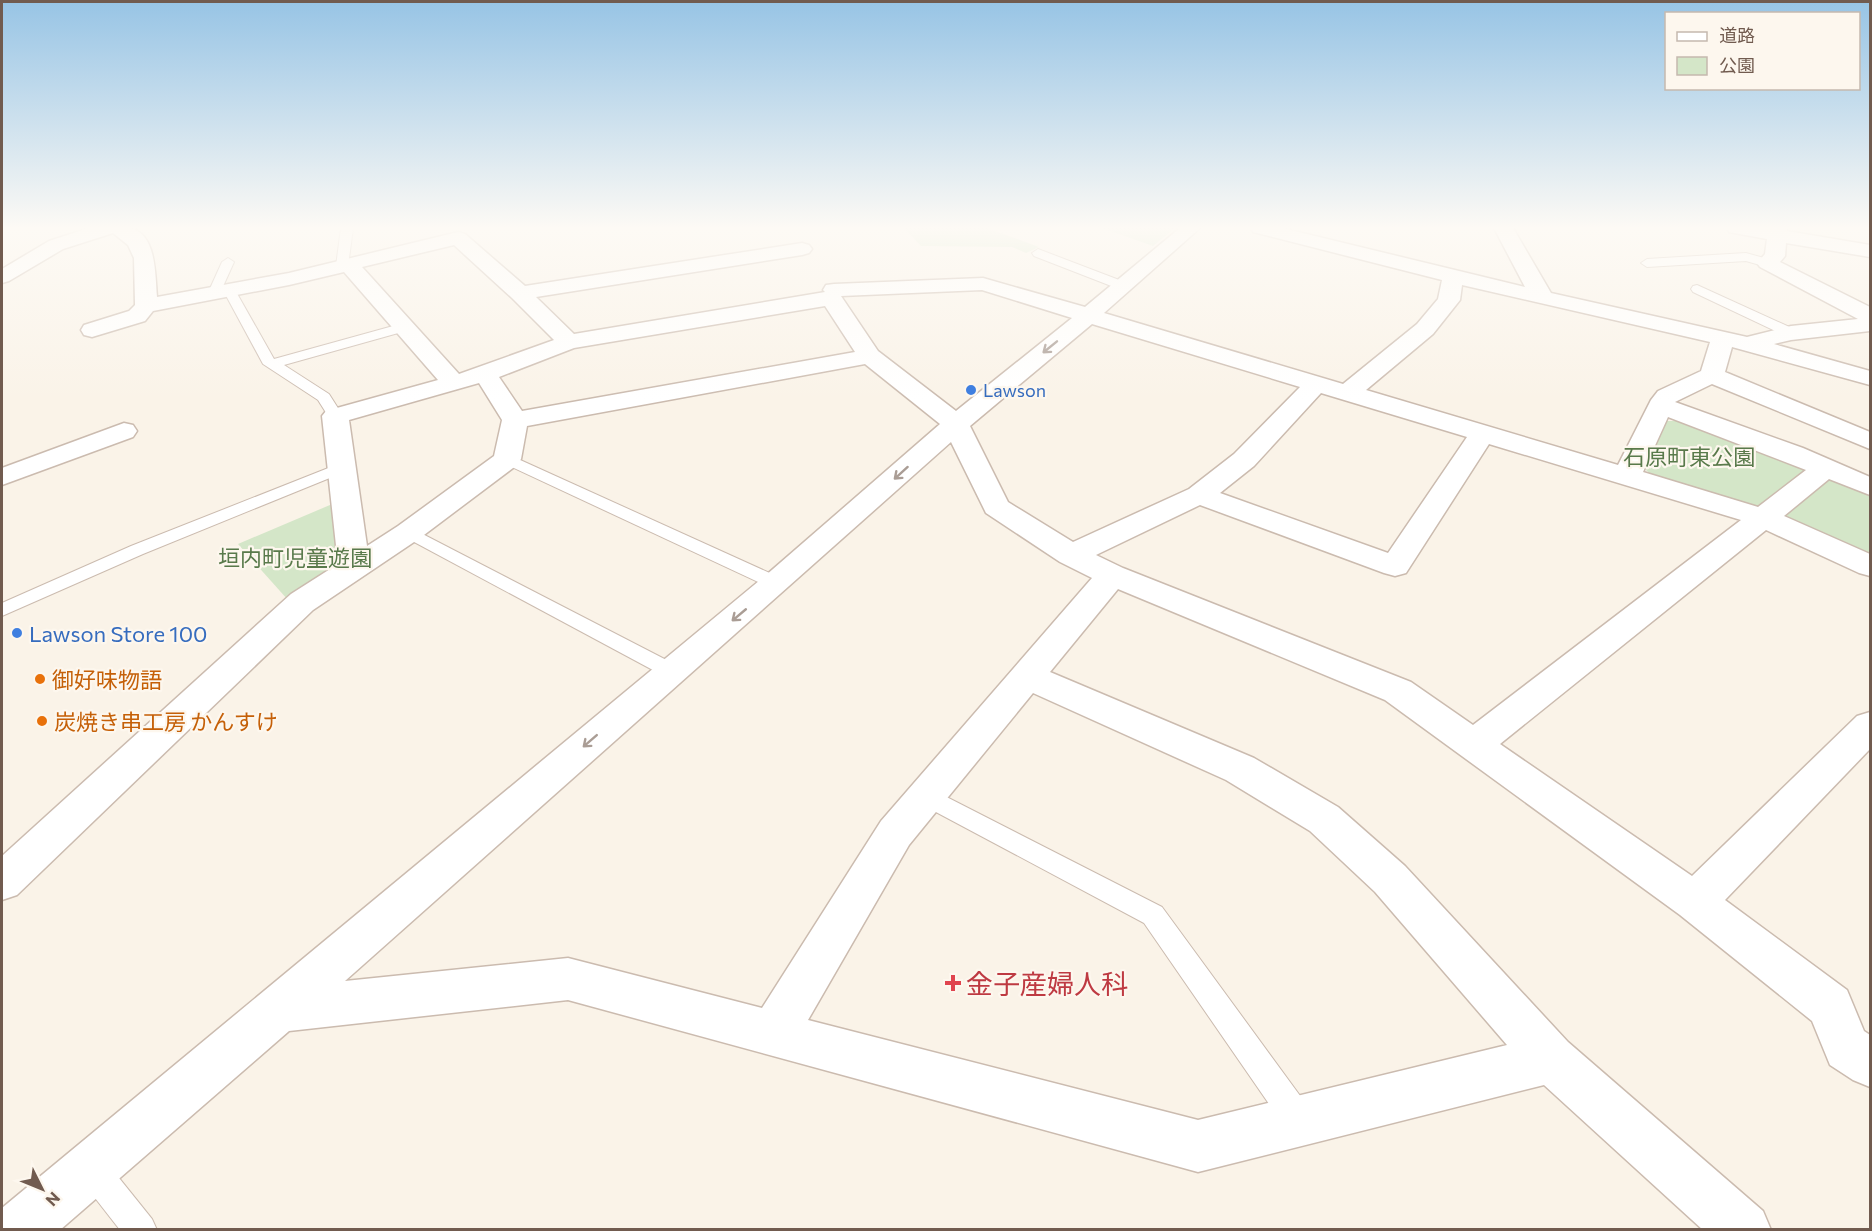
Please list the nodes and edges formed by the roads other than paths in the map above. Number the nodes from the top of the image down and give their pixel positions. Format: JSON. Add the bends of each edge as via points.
{"nodes":[{"id":1,"x":145,"y":285,"type":"edge"},
{"id":2,"x":223,"y":285,"type":"edge"},
{"id":3,"x":252,"y":285,"type":"edge"},
{"id":4,"x":365,"y":285,"type":"edge"},
{"id":5,"x":512,"y":285,"type":"edge"},
{"id":6,"x":646,"y":285,"type":"edge"},
{"id":7,"x":782,"y":285,"type":"edge"},
{"id":8,"x":827,"y":285,"type":"edge"},
{"id":9,"x":988,"y":285,"type":"edge"},
{"id":10,"x":1452,"y":285,"type":"edge"},
{"id":11,"x":1491,"y":285,"type":"edge"},
{"id":12,"x":1535,"y":285,"type":"edge"},
{"id":13,"x":1811,"y":285,"type":"edge"},
{"id":14,"x":1123,"y":286,"type":"edge"},
{"id":15,"x":1697,"y":289,"type":"dead end"},
{"id":16,"x":222,"y":292,"type":"junction"},
{"id":17,"x":520,"y":293,"type":"junction"},
{"id":18,"x":1543,"y":297,"type":"junction"},
{"id":19,"x":146,"y":306,"type":"junction"},
{"id":20,"x":1089,"y":315,"type":"junction"},
{"id":21,"x":1870,"y":316,"type":"edge"},
{"id":22,"x":1870,"y":324,"type":"edge"},
{"id":23,"x":404,"y":327,"type":"junction"},
{"id":24,"x":92,"y":330,"type":"dead end"},
{"id":25,"x":1791,"y":333,"type":"junction"},
{"id":26,"x":1723,"y":337,"type":"junction"},
{"id":27,"x":569,"y":342,"type":"junction"},
{"id":28,"x":1747,"y":344,"type":"junction"},
{"id":29,"x":870,"y":356,"type":"junction"},
{"id":30,"x":272,"y":364,"type":"junction"},
{"id":31,"x":1712,"y":375,"type":"junction"},
{"id":32,"x":1870,"y":378,"type":"edge"},
{"id":33,"x":470,"y":379,"type":"junction"},
{"id":34,"x":1315,"y":385,"type":"junction"},
{"id":35,"x":1346,"y":394,"type":"junction"},
{"id":36,"x":1660,"y":405,"type":"junction"},
{"id":37,"x":335,"y":416,"type":"junction"},
{"id":38,"x":515,"y":420,"type":"junction"},
{"id":39,"x":956,"y":424,"type":"junction"},
{"id":40,"x":124,"y":431,"type":"dead end"},
{"id":41,"x":1482,"y":435,"type":"junction"},
{"id":42,"x":1870,"y":441,"type":"edge"},
{"id":43,"x":507,"y":459,"type":"junction"},
{"id":44,"x":341,"y":468,"type":"junction"},
{"id":45,"x":1826,"y":468,"type":"junction"},
{"id":46,"x":1627,"y":476,"type":"junction"},
{"id":47,"x":2,"y":477,"type":"edge"},
{"id":48,"x":1870,"y":488,"type":"edge"},
{"id":49,"x":1199,"y":495,"type":"junction"},
{"id":50,"x":1762,"y":517,"type":"junction"},
{"id":51,"x":409,"y":532,"type":"junction"},
{"id":52,"x":1071,"y":555,"type":"junction"},
{"id":53,"x":1870,"y":566,"type":"edge"},
{"id":54,"x":354,"y":568,"type":"junction"},
{"id":55,"x":1112,"y":575,"type":"junction"},
{"id":56,"x":776,"y":583,"type":"junction"},
{"id":57,"x":2,"y":610,"type":"edge"},
{"id":58,"x":671,"y":671,"type":"junction"},
{"id":59,"x":1029,"y":676,"type":"junction"},
{"id":60,"x":1870,"y":726,"type":"edge"},
{"id":61,"x":1474,"y":744,"type":"junction"},
{"id":62,"x":927,"y":796,"type":"junction"},
{"id":63,"x":2,"y":882,"type":"edge"},
{"id":64,"x":1695,"y":902,"type":"junction"},
{"id":65,"x":278,"y":1010,"type":"junction"},
{"id":66,"x":773,"y":1034,"type":"junction"},
{"id":67,"x":1551,"y":1059,"type":"junction"},
{"id":68,"x":1870,"y":1063,"type":"edge"},
{"id":69,"x":1299,"y":1122,"type":"junction"},
{"id":70,"x":91,"y":1168,"type":"junction"},
{"id":71,"x":18,"y":1230,"type":"edge"},
{"id":72,"x":141,"y":1230,"type":"edge"},
{"id":73,"x":1744,"y":1230,"type":"edge"}],
"edges":[{"from":1,"to":19,"type":"street"},
{"from":2,"to":16,"type":"lane"},
{"from":3,"to":16,"type":"street"},
{"from":4,"to":23,"type":"street"},
{"from":5,"to":17,"type":"street"},
{"from":6,"to":17,"type":"street"},
{"from":7,"to":27,"type":"street"},
{"from":8,"to":29,"type":"street"},
{"from":9,"to":20,"type":"street"},
{"from":10,"to":35,"type":"street","via":[[1449,300],[1425,328]]},
{"from":11,"to":18,"type":"street"},
{"from":12,"to":18,"type":"street"},
{"from":13,"to":21,"type":"street"},
{"from":14,"to":20,"type":"street"},
{"from":15,"to":25,"type":"lane"},
{"from":16,"to":19,"type":"street"},
{"from":16,"to":30,"type":"lane"},
{"from":17,"to":27,"type":"street"},
{"from":18,"to":26,"type":"street"},
{"from":19,"to":24,"type":"street","via":[[137,316]]},
{"from":20,"to":34,"type":"street"},
{"from":20,"to":39,"type":"street","one_way":true},
{"from":22,"to":25,"type":"street"},
{"from":23,"to":30,"type":"lane"},
{"from":23,"to":33,"type":"street"},
{"from":25,"to":28,"type":"street"},
{"from":26,"to":28,"type":"street"},
{"from":26,"to":31,"type":"street"},
{"from":27,"to":33,"type":"street"},
{"from":28,"to":32,"type":"street"},
{"from":29,"to":38,"type":"street"},
{"from":29,"to":39,"type":"street"},
{"from":30,"to":37,"type":"lane","via":[[324,397]]},
{"from":31,"to":36,"type":"street","via":[[1667,396]]},
{"from":31,"to":42,"type":"street"},
{"from":33,"to":37,"type":"street"},
{"from":33,"to":38,"type":"street"},
{"from":34,"to":35,"type":"street"},
{"from":34,"to":49,"type":"street","via":[[1244,460]]},
{"from":35,"to":41,"type":"street"},
{"from":36,"to":45,"type":"street"},
{"from":36,"to":46,"type":"street"},
{"from":37,"to":44,"type":"street"},
{"from":38,"to":43,"type":"street"},
{"from":39,"to":52,"type":"street","via":[[996,507]]},
{"from":39,"to":56,"type":"street","one_way":true},
{"from":40,"to":47,"type":"street"},
{"from":41,"to":46,"type":"street"},
{"from":41,"to":49,"type":"street","via":[[1395,566]]},
{"from":43,"to":51,"type":"street"},
{"from":43,"to":56,"type":"lane"},
{"from":44,"to":54,"type":"street"},
{"from":44,"to":57,"type":"lane","via":[[137,549]]},
{"from":45,"to":48,"type":"street"},
{"from":45,"to":50,"type":"street"},
{"from":46,"to":50,"type":"street"},
{"from":49,"to":52,"type":"street"},
{"from":50,"to":53,"type":"street"},
{"from":50,"to":61,"type":"street"},
{"from":51,"to":54,"type":"street"},
{"from":51,"to":58,"type":"lane"},
{"from":52,"to":55,"type":"street"},
{"from":54,"to":63,"type":"street","via":[[302,602]]},
{"from":55,"to":59,"type":"street"},
{"from":55,"to":61,"type":"street","via":[[1398,691]]},
{"from":56,"to":58,"type":"street","one_way":true},
{"from":58,"to":65,"type":"street","one_way":true},
{"from":59,"to":62,"type":"street"},
{"from":59,"to":67,"type":"street","via":[[1240,769],[1324,819],[1390,879]]},
{"from":60,"to":64,"type":"street"},
{"from":61,"to":64,"type":"street"},
{"from":62,"to":66,"type":"street","via":[[895,833]]},
{"from":62,"to":69,"type":"lane","via":[[1153,915]]},
{"from":64,"to":68,"type":"street","via":[[1830,1006],[1848,1048]]},
{"from":65,"to":66,"type":"street","via":[[568,979]]},
{"from":65,"to":70,"type":"street"},
{"from":66,"to":69,"type":"street","via":[[1198,1146]]},
{"from":67,"to":69,"type":"street"},
{"from":67,"to":73,"type":"street"},
{"from":70,"to":71,"type":"street"},
{"from":70,"to":72,"type":"lane"}]}
